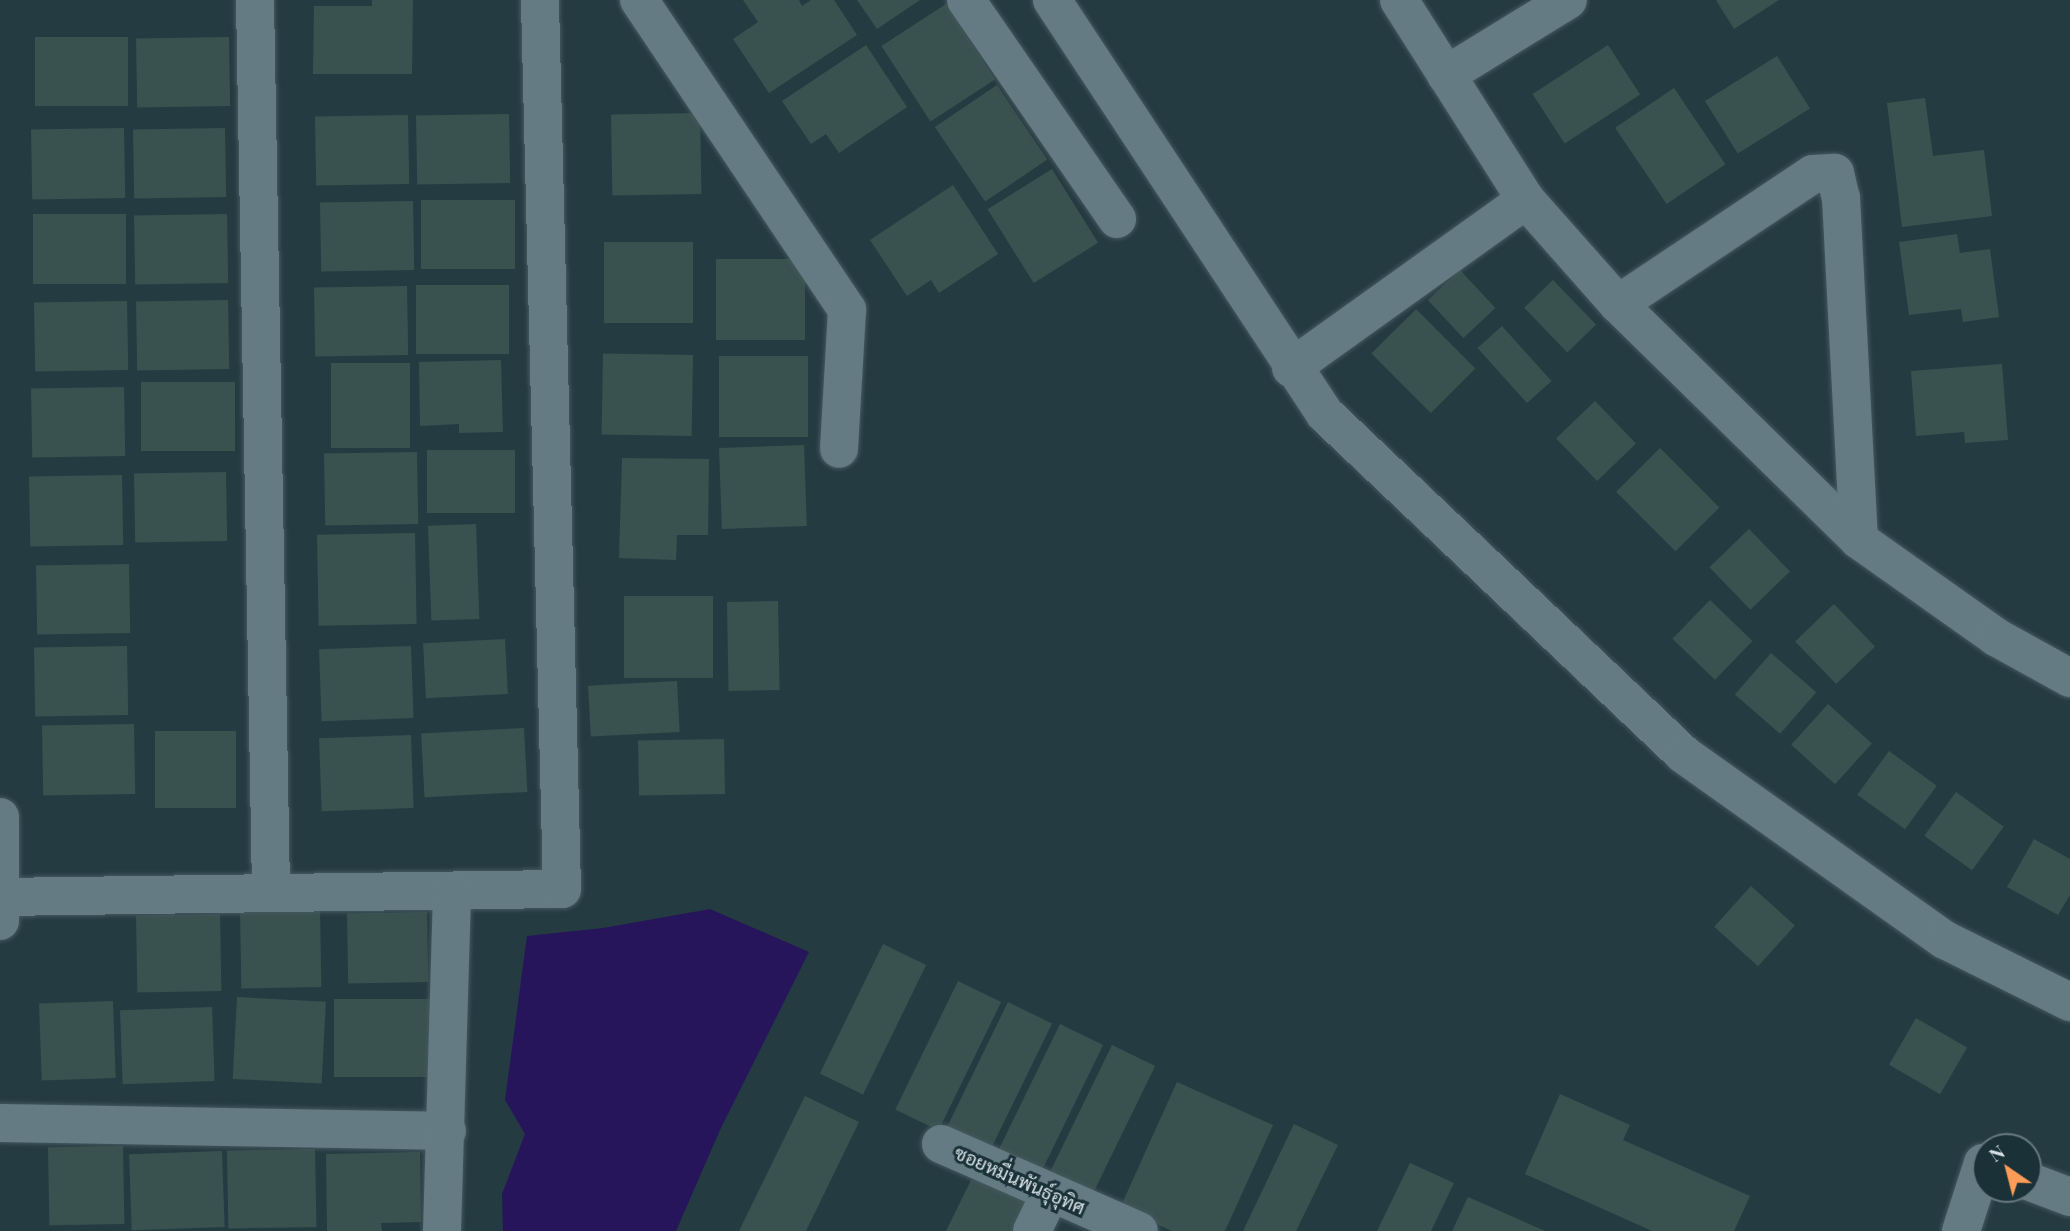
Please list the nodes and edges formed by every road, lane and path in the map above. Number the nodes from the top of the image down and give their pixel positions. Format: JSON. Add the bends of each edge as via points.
{"nodes":[{"id":1,"x":255,"y":0,"type":"edge"},
{"id":2,"x":540,"y":0,"type":"edge"},
{"id":3,"x":639,"y":0,"type":"edge"},
{"id":4,"x":966,"y":0,"type":"edge"},
{"id":5,"x":1052,"y":0,"type":"edge"},
{"id":6,"x":1399,"y":0,"type":"edge"},
{"id":7,"x":1568,"y":0,"type":"edge"},
{"id":8,"x":1446,"y":75,"type":"junction"},
{"id":9,"x":1526,"y":200,"type":"junction"},
{"id":10,"x":1117,"y":219,"type":"dead end"},
{"id":11,"x":1618,"y":304,"type":"junction"},
{"id":12,"x":1291,"y":368,"type":"junction"},
{"id":13,"x":839,"y":449,"type":"dead end"},
{"id":14,"x":1859,"y":540,"type":"junction"},
{"id":15,"x":2070,"y":678,"type":"edge"},
{"id":16,"x":0,"y":817,"type":"edge"},
{"id":17,"x":452,"y":891,"type":"junction"},
{"id":18,"x":271,"y":893,"type":"junction"},
{"id":19,"x":1,"y":905,"type":"edge"},
{"id":20,"x":2070,"y":1002,"type":"edge"},
{"id":21,"x":0,"y":1123,"type":"edge"},
{"id":22,"x":447,"y":1131,"type":"junction"},
{"id":23,"x":940,"y":1144,"type":"dead end"},
{"id":24,"x":2042,"y":1186,"type":"edge"},
{"id":25,"x":1049,"y":1194,"type":"junction"},
{"id":26,"x":1972,"y":1197,"type":"edge"},
{"id":27,"x":2070,"y":1197,"type":"edge"},
{"id":28,"x":442,"y":1231,"type":"edge"},
{"id":29,"x":1032,"y":1231,"type":"edge"},
{"id":30,"x":1139,"y":1231,"type":"edge"},
{"id":31,"x":1961,"y":1231,"type":"edge"}],
"edges":[{"from":1,"to":18,"type":"street"},
{"from":2,"to":17,"type":"street","via":[[562,889]]},
{"from":3,"to":13,"type":"street","via":[[847,310]]},
{"from":4,"to":10,"type":"street"},
{"from":5,"to":12,"type":"street"},
{"from":6,"to":8,"type":"street"},
{"from":7,"to":8,"type":"street"},
{"from":8,"to":9,"type":"street"},
{"from":9,"to":11,"type":"street"},
{"from":9,"to":12,"type":"street"},
{"from":11,"to":14,"type":"street"},
{"from":11,"to":14,"type":"street","via":[[1813,174],[1835,173],[1841,198]]},
{"from":12,"to":20,"type":"street","via":[[1325,414],[1683,754],[1945,940]]},
{"from":14,"to":15,"type":"street","via":[[1996,637]]},
{"from":16,"to":19,"type":"street"},
{"from":17,"to":18,"type":"street"},
{"from":17,"to":22,"type":"street"},
{"from":18,"to":19,"type":"street"},
{"from":21,"to":22,"type":"street"},
{"from":22,"to":28,"type":"street"},
{"from":23,"to":25,"type":"street","name":"ซอยหมื่นพันธุ์อุทิศ"},
{"from":24,"to":27,"type":"street"},
{"from":25,"to":29,"type":"street"},
{"from":25,"to":30,"type":"street","name":"ซอยหมื่นพันธุ์อุทิศ"},
{"from":26,"to":31,"type":"street"}]}
